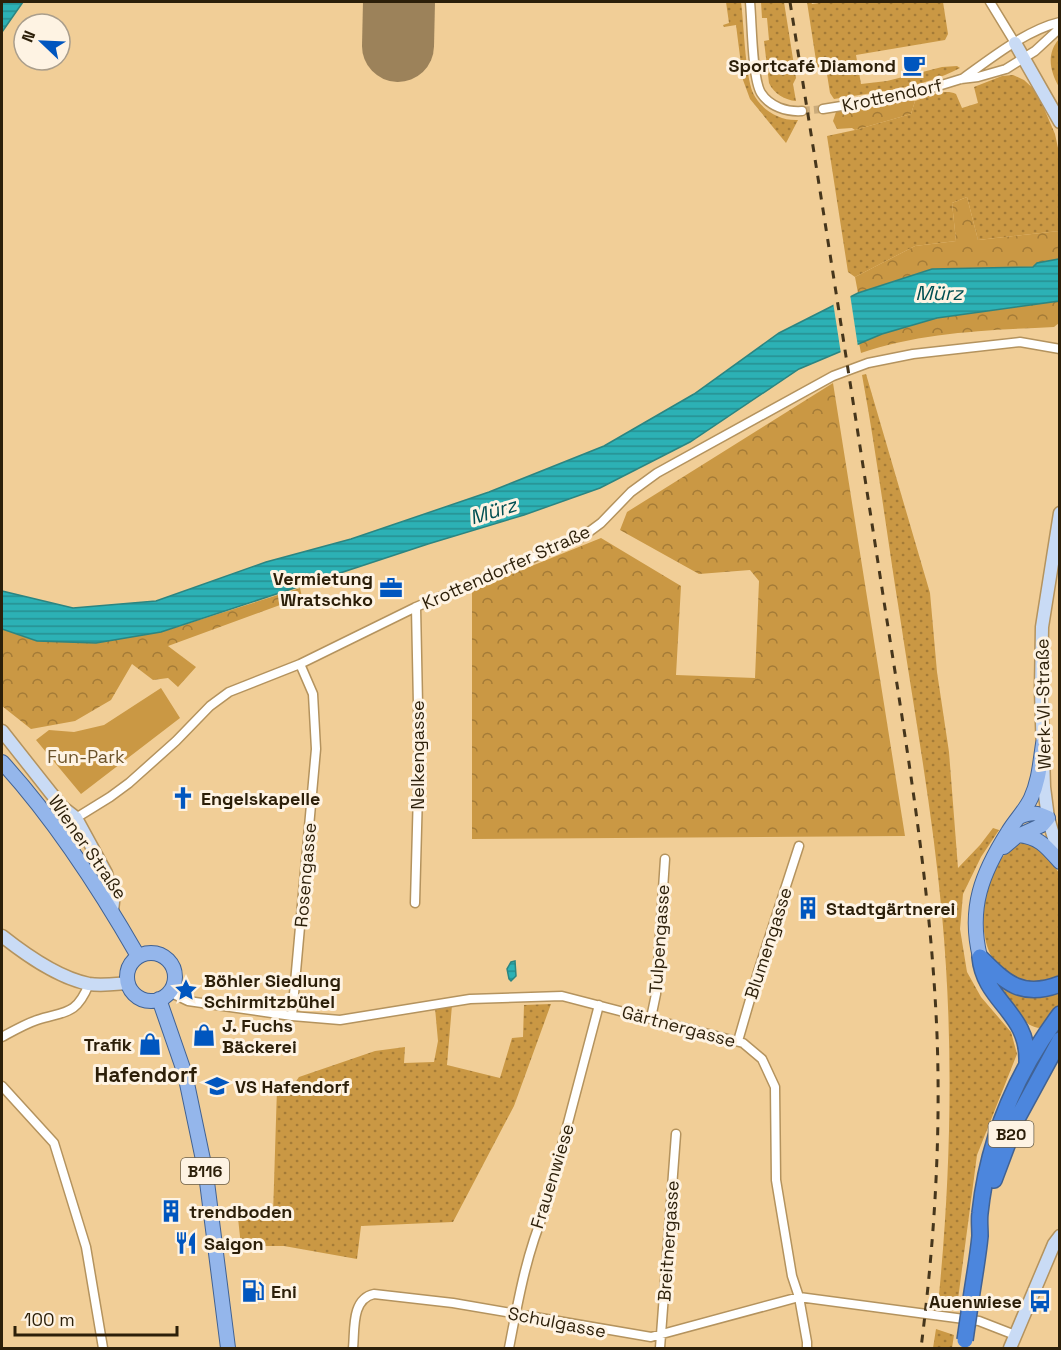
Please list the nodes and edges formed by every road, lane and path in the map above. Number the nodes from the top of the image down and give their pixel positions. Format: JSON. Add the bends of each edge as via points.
{"nodes":[{"id":1,"x":750,"y":2,"type":"edge"},
{"id":2,"x":990,"y":2,"type":"edge"},
{"id":3,"x":1059,"y":22,"type":"edge"},
{"id":4,"x":1059,"y":28,"type":"edge"},
{"id":5,"x":1015,"y":44,"type":"junction"},
{"id":6,"x":1024,"y":58,"type":"junction"},
{"id":7,"x":961,"y":79,"type":"junction"},
{"id":8,"x":824,"y":109,"type":"tunnel mouth"},
{"id":9,"x":802,"y":111,"type":"tunnel mouth"},
{"id":10,"x":1059,"y":122,"type":"edge"},
{"id":11,"x":1059,"y":349,"type":"edge"},
{"id":12,"x":1059,"y":513,"type":"edge"},
{"id":13,"x":416,"y":608,"type":"junction"},
{"id":14,"x":300,"y":664,"type":"junction"},
{"id":15,"x":2,"y":731,"type":"edge"},
{"id":16,"x":1043,"y":744,"type":"junction"},
{"id":17,"x":2,"y":762,"type":"edge"},
{"id":18,"x":1019,"y":817,"type":"junction"},
{"id":19,"x":76,"y":818,"type":"junction"},
{"id":20,"x":1048,"y":818,"type":"junction"},
{"id":21,"x":1018,"y":836,"type":"junction"},
{"id":22,"x":799,"y":846,"type":"dead end"},
{"id":23,"x":998,"y":852,"type":"junction"},
{"id":24,"x":665,"y":859,"type":"dead end"},
{"id":25,"x":1059,"y":860,"type":"edge"},
{"id":26,"x":414,"y":903,"type":"dead end"},
{"id":27,"x":112,"y":910,"type":"junction"},
{"id":28,"x":2,"y":936,"type":"edge"},
{"id":29,"x":138,"y":956,"type":"junction"},
{"id":30,"x":980,"y":957,"type":"junction"},
{"id":31,"x":86,"y":983,"type":"junction"},
{"id":32,"x":128,"y":983,"type":"junction"},
{"id":33,"x":1059,"y":984,"type":"edge"},
{"id":34,"x":164,"y":996,"type":"junction"},
{"id":35,"x":599,"y":1005,"type":"junction"},
{"id":36,"x":1059,"y":1014,"type":"edge"},
{"id":37,"x":292,"y":1016,"type":"junction"},
{"id":38,"x":651,"y":1018,"type":"junction"},
{"id":39,"x":1019,"y":1024,"type":"junction"},
{"id":40,"x":2,"y":1037,"type":"edge"},
{"id":41,"x":1043,"y":1037,"type":"junction"},
{"id":42,"x":1059,"y":1039,"type":"edge"},
{"id":43,"x":738,"y":1041,"type":"junction"},
{"id":44,"x":1027,"y":1062,"type":"junction"},
{"id":45,"x":2,"y":1086,"type":"edge"},
{"id":46,"x":676,"y":1134,"type":"dead end"},
{"id":47,"x":980,"y":1235,"type":"junction"},
{"id":48,"x":1059,"y":1236,"type":"edge"},
{"id":49,"x":799,"y":1297,"type":"junction"},
{"id":50,"x":515,"y":1314,"type":"junction"},
{"id":51,"x":968,"y":1320,"type":"junction"},
{"id":52,"x":662,"y":1335,"type":"junction"},
{"id":53,"x":1015,"y":1335,"type":"junction"},
{"id":54,"x":964,"y":1344,"type":"edge"},
{"id":55,"x":103,"y":1348,"type":"edge"},
{"id":56,"x":228,"y":1348,"type":"edge"},
{"id":57,"x":353,"y":1348,"type":"edge"},
{"id":58,"x":508,"y":1348,"type":"edge"},
{"id":59,"x":660,"y":1348,"type":"edge"},
{"id":60,"x":807,"y":1348,"type":"edge"},
{"id":61,"x":1010,"y":1348,"type":"edge"}],
"edges":[{"from":1,"to":9,"type":"street","via":[[760,92],[776,106]]},
{"from":2,"to":5,"type":"street"},
{"from":3,"to":5,"type":"street","name":"Krottendorf"},
{"from":4,"to":6,"type":"street","name":"Krottendorf"},
{"from":5,"to":6,"type":"main road"},
{"from":5,"to":7,"type":"street","name":"Krottendorf"},
{"from":6,"to":7,"type":"street","name":"Krottendorf","via":[[991,74]]},
{"from":6,"to":10,"type":"main road"},
{"from":7,"to":8,"type":"street","name":"Krottendorf","via":[[909,95]]},
{"from":11,"to":13,"type":"street","name":"Krottendorfer Straße","via":[[1020,342],[970,346],[868,363],[833,376],[657,473],[582,537]]},
{"from":12,"to":16,"type":"main road","name":"Werk-VI-Straße","via":[[1042,627]]},
{"from":13,"to":14,"type":"street","name":"Krottendorfer Straße"},
{"from":13,"to":26,"type":"street","name":"Nelkengasse","via":[[419,754]]},
{"from":14,"to":19,"type":"street","name":"Krottendorfer Straße","via":[[222,697],[129,783]]},
{"from":14,"to":37,"type":"street","name":"Rosengasse","via":[[313,694],[316,749]]},
{"from":15,"to":19,"type":"main road","via":[[62,807]]},
{"from":16,"to":18,"type":"main road","via":[[1038,782]]},
{"from":16,"to":20,"type":"main road","name":"Werk-VI-Straße"},
{"from":17,"to":27,"type":"main road","name":"Wiener Straße","via":[[57,829]]},
{"from":18,"to":20,"type":"main road","via":[[1039,813]]},
{"from":18,"to":23,"type":"main road"},
{"from":19,"to":27,"type":"main road","via":[[105,873]]},
{"from":20,"to":21,"type":"main road"},
{"from":20,"to":25,"type":"main road","name":"Werk-VI-Straße"},
{"from":21,"to":23,"type":"main road"},
{"from":21,"to":25,"type":"main road","via":[[1036,838]]},
{"from":22,"to":43,"type":"street","name":"Blumengasse"},
{"from":23,"to":30,"type":"main road","via":[[976,903],[975,938]]},
{"from":24,"to":38,"type":"street","name":"Tulpengasse"},
{"from":27,"to":29,"type":"main road","name":"Wiener Straße"},
{"from":28,"to":31,"type":"main road","via":[[48,968]]},
{"from":29,"to":32,"type":"main road","via":[[128,969]]},
{"from":29,"to":34,"type":"main road","number":"B116","via":[[154,953],[172,965],[174,975]]},
{"from":30,"to":33,"type":"highway","via":[[999,977],[1017,987],[1040,989]]},
{"from":30,"to":39,"type":"highway","via":[[987,983]]},
{"from":31,"to":32,"type":"main road"},
{"from":31,"to":40,"type":"street","via":[[85,993],[73,1009]]},
{"from":32,"to":34,"type":"main road","via":[[138,998],[147,1001]]},
{"from":34,"to":37,"type":"street","name":"Gärtnergasse"},
{"from":34,"to":56,"type":"main road","number":"B116","via":[[206,1174]]},
{"from":35,"to":37,"type":"street","name":"Gärtnergasse","via":[[562,996],[502,998],[437,1004],[345,1020]]},
{"from":35,"to":38,"type":"street","name":"Gärtnergasse"},
{"from":35,"to":50,"type":"street","name":"Frauenwiese"},
{"from":36,"to":41,"type":"highway","number":"B20"},
{"from":38,"to":43,"type":"street","name":"Gärtnergasse"},
{"from":39,"to":41,"type":"highway"},
{"from":39,"to":44,"type":"highway"},
{"from":41,"to":42,"type":"highway"},
{"from":41,"to":44,"type":"highway","number":"B20"},
{"from":42,"to":47,"type":"highway","number":"B20","via":[[1017,1119],[996,1171]]},
{"from":43,"to":49,"type":"street","name":"Gärtnergasse","via":[[762,1059],[775,1087],[776,1180]]},
{"from":44,"to":47,"type":"highway","number":"B20","via":[[1003,1112],[987,1169]]},
{"from":45,"to":55,"type":"street","via":[[54,1143],[87,1247]]},
{"from":46,"to":52,"type":"street","name":"Breitnergasse"},
{"from":47,"to":51,"type":"highway","number":"B20","bridge":true},
{"from":48,"to":53,"type":"main road"},
{"from":49,"to":51,"type":"street"},
{"from":49,"to":52,"type":"street","name":"Schulgasse"},
{"from":49,"to":60,"type":"street","name":"Gärtnergasse"},
{"from":50,"to":52,"type":"street","name":"Schulgasse","via":[[630,1335]]},
{"from":50,"to":57,"type":"street","name":"Schulgasse","via":[[369,1295],[358,1306]]},
{"from":50,"to":58,"type":"street","name":"Frauenwiese"},
{"from":51,"to":53,"type":"street"},
{"from":51,"to":54,"type":"highway","number":"B20","bridge":true},
{"from":52,"to":59,"type":"street","name":"Breitnergasse"},
{"from":53,"to":61,"type":"main road"}]}
